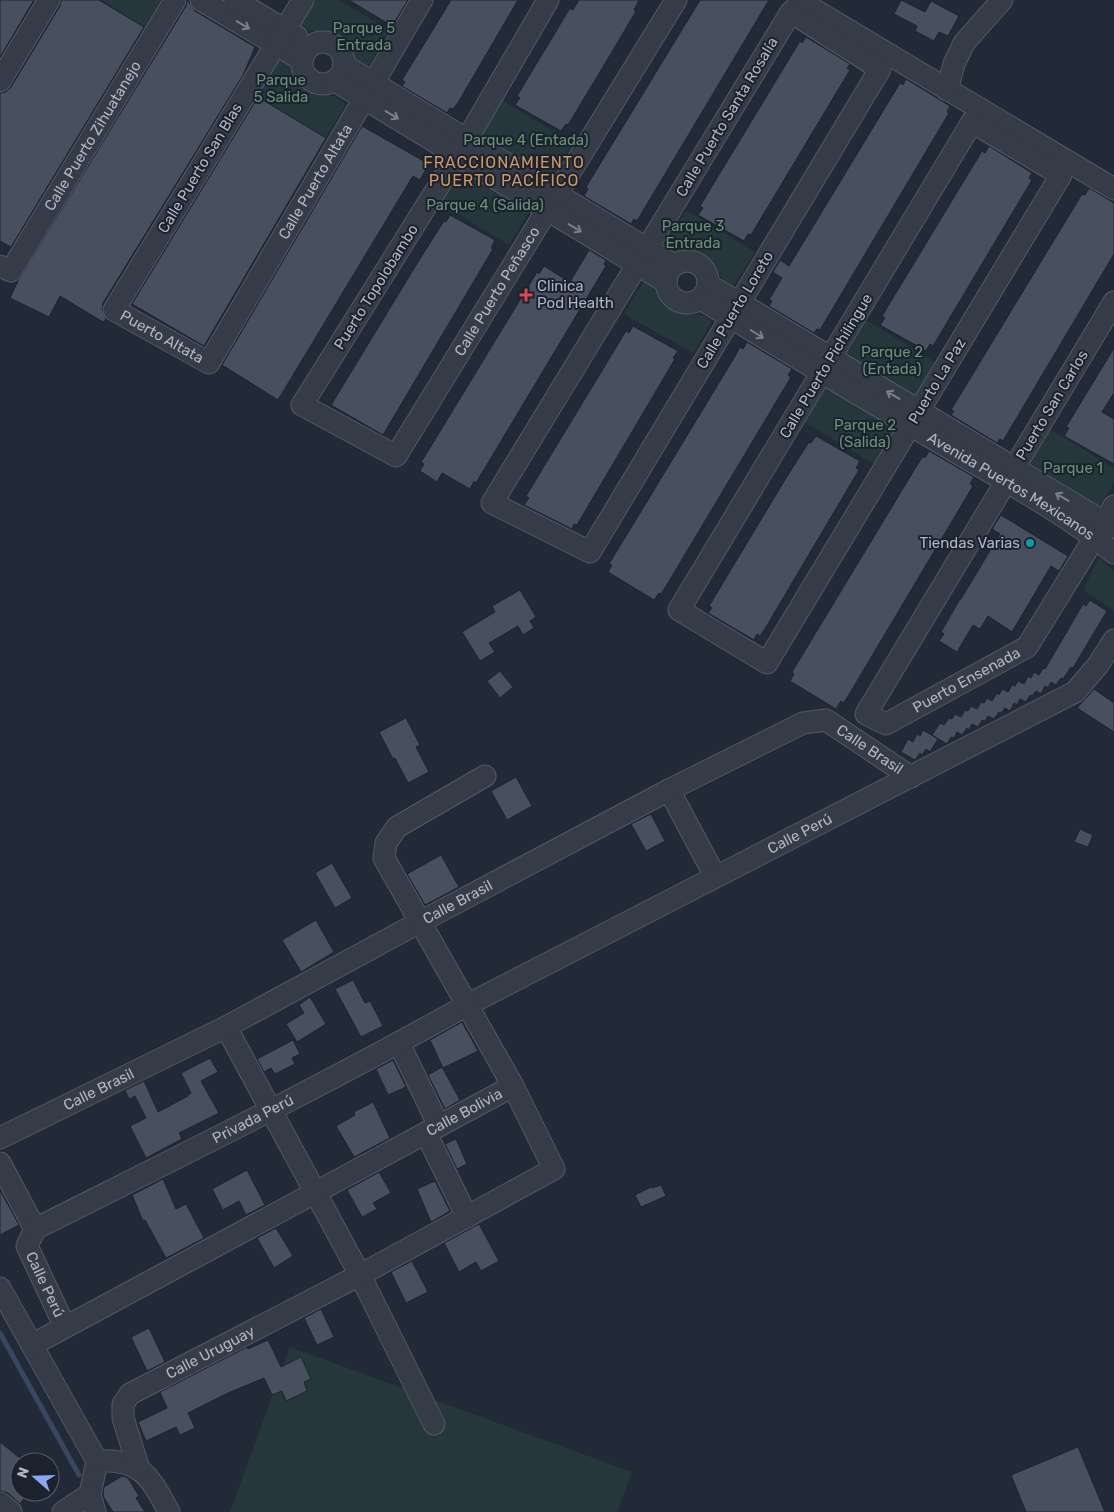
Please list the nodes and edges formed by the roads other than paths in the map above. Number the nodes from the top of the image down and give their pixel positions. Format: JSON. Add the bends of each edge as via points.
{"nodes":[{"id":1,"x":49,"y":0,"type":"edge"},
{"id":2,"x":175,"y":0,"type":"edge"},
{"id":3,"x":201,"y":0,"type":"edge"},
{"id":4,"x":235,"y":0,"type":"edge"},
{"id":5,"x":303,"y":0,"type":"edge"},
{"id":6,"x":422,"y":0,"type":"edge"},
{"id":7,"x":548,"y":0,"type":"edge"},
{"id":8,"x":676,"y":0,"type":"edge"},
{"id":9,"x":1002,"y":0,"type":"edge"},
{"id":10,"x":795,"y":6,"type":"edge"},
{"id":11,"x":280,"y":38,"type":"junction"},
{"id":12,"x":306,"y":52,"type":"junction"},
{"id":13,"x":340,"y":73,"type":"junction"},
{"id":14,"x":0,"y":81,"type":"edge"},
{"id":15,"x":368,"y":90,"type":"junction"},
{"id":16,"x":947,"y":90,"type":"junction"},
{"id":17,"x":972,"y":122,"type":"joint"},
{"id":18,"x":462,"y":147,"type":"junction"},
{"id":19,"x":1114,"y":189,"type":"edge"},
{"id":20,"x":552,"y":202,"type":"junction"},
{"id":21,"x":642,"y":257,"type":"junction"},
{"id":22,"x":6,"y":268,"type":"edge"},
{"id":23,"x":670,"y":274,"type":"junction"},
{"id":24,"x":704,"y":292,"type":"junction"},
{"id":25,"x":1114,"y":302,"type":"edge"},
{"id":26,"x":114,"y":310,"type":"joint"},
{"id":27,"x":735,"y":310,"type":"junction"},
{"id":28,"x":209,"y":363,"type":"joint"},
{"id":29,"x":826,"y":366,"type":"junction"},
{"id":30,"x":915,"y":418,"type":"junction"},
{"id":31,"x":396,"y":456,"type":"joint"},
{"id":32,"x":1010,"y":475,"type":"junction"},
{"id":33,"x":1107,"y":523,"type":"edge"},
{"id":34,"x":590,"y":552,"type":"joint"},
{"id":35,"x":1114,"y":553,"type":"edge"},
{"id":36,"x":1114,"y":640,"type":"edge"},
{"id":37,"x":767,"y":663,"type":"joint"},
{"id":38,"x":866,"y":714,"type":"joint"},
{"id":39,"x":485,"y":776,"type":"dead end"},
{"id":40,"x":911,"y":777,"type":"junction"},
{"id":41,"x":669,"y":790,"type":"junction"},
{"id":42,"x":715,"y":876,"type":"junction"},
{"id":43,"x":420,"y":922,"type":"junction"},
{"id":44,"x":467,"y":1005,"type":"junction"},
{"id":45,"x":226,"y":1028,"type":"junction"},
{"id":46,"x":399,"y":1043,"type":"junction"},
{"id":47,"x":513,"y":1086,"type":"junction"},
{"id":48,"x":271,"y":1110,"type":"junction"},
{"id":49,"x":433,"y":1129,"type":"junction"},
{"id":50,"x":0,"y":1138,"type":"edge"},
{"id":51,"x":0,"y":1163,"type":"edge"},
{"id":52,"x":315,"y":1193,"type":"junction"},
{"id":53,"x":467,"y":1217,"type":"junction"},
{"id":54,"x":35,"y":1229,"type":"junction"},
{"id":55,"x":360,"y":1275,"type":"junction"},
{"id":56,"x":0,"y":1288,"type":"edge"},
{"id":57,"x":65,"y":1327,"type":"junction"},
{"id":58,"x":32,"y":1345,"type":"junction"},
{"id":59,"x":434,"y":1424,"type":"dead end"},
{"id":60,"x":97,"y":1461,"type":"junction"},
{"id":61,"x":139,"y":1469,"type":"junction"},
{"id":62,"x":0,"y":1503,"type":"edge"},
{"id":63,"x":92,"y":1503,"type":"edge"},
{"id":64,"x":11,"y":1512,"type":"edge"},
{"id":65,"x":63,"y":1512,"type":"edge"},
{"id":66,"x":169,"y":1512,"type":"edge"}],
"edges":[{"from":1,"to":14,"type":"street"},
{"from":2,"to":22,"type":"street","name":"Calle Puerto Zihuatanejo"},
{"from":3,"to":11,"type":"street","one_way":true},
{"from":4,"to":11,"type":"street"},
{"from":5,"to":11,"type":"street","name":"Calle Puerto San Blas"},
{"from":6,"to":15,"type":"street","name":"Calle Puerto Altata"},
{"from":7,"to":18,"type":"street","name":"Puerto Topolobambo"},
{"from":8,"to":20,"type":"street","name":"Calle Puerto Peñasco"},
{"from":9,"to":16,"type":"street","via":[[964,43]]},
{"from":10,"to":16,"type":"street"},
{"from":10,"to":21,"type":"street","name":"Calle Puerto Santa Rosalía"},
{"from":10,"to":27,"type":"street","name":"Calle Puerto Loreto","via":[[880,69]]},
{"from":11,"to":12,"type":"street"},
{"from":11,"to":26,"type":"street","name":"Calle Puerto San Blas"},
{"from":12,"to":13,"type":"street","via":[[322,42],[335,46],[340,52]]},
{"from":12,"to":13,"type":"street","via":[[304,73],[309,79],[323,84]]},
{"from":13,"to":15,"type":"street"},
{"from":15,"to":18,"type":"street"},
{"from":15,"to":28,"type":"street","name":"Calle Puerto Altata"},
{"from":16,"to":19,"type":"street"},
{"from":17,"to":29,"type":"street","name":"Calle Puerto Pichilingue"},
{"from":17,"to":30,"type":"street","name":"Puerto La Paz","via":[[1062,175]]},
{"from":18,"to":20,"type":"street"},
{"from":18,"to":31,"type":"street","name":"Puerto Topolobambo","via":[[302,405]]},
{"from":20,"to":21,"type":"street"},
{"from":20,"to":31,"type":"street","name":"Calle Puerto Peñasco"},
{"from":21,"to":23,"type":"street"},
{"from":21,"to":34,"type":"street","name":"Calle Puerto Santa Rosalía","via":[[492,503]]},
{"from":23,"to":24,"type":"street","via":[[668,292],[679,302],[694,302]]},
{"from":23,"to":24,"type":"street","via":[[686,261],[699,265],[708,278]]},
{"from":24,"to":27,"type":"street","name":"Avenida Puertos Mexicanos"},
{"from":25,"to":32,"type":"street","name":"Puerto San Carlos"},
{"from":26,"to":28,"type":"street","name":"Puerto Altata"},
{"from":27,"to":29,"type":"street","name":"Avenida Puertos Mexicanos"},
{"from":27,"to":34,"type":"street","name":"Calle Puerto Loreto"},
{"from":29,"to":30,"type":"street","name":"Avenida Puertos Mexicanos"},
{"from":29,"to":37,"type":"street","name":"Calle Puerto Pichilingue","via":[[679,610]]},
{"from":30,"to":32,"type":"street","name":"Avenida Puertos Mexicanos"},
{"from":30,"to":37,"type":"street","name":"Puerto La Paz"},
{"from":32,"to":33,"type":"street","name":"Avenida Puertos Mexicanos"},
{"from":32,"to":38,"type":"street","name":"Puerto San Carlos"},
{"from":33,"to":35,"type":"street","name":"Avenida Puertos Mexicanos"},
{"from":33,"to":38,"type":"street","name":"Puerto Ensenada","via":[[1028,647],[886,724]]},
{"from":36,"to":40,"type":"street","name":"Calle Perú","via":[[1075,692]]},
{"from":39,"to":43,"type":"street","name":"Calle Bolivia","via":[[397,827],[386,843],[384,858]]},
{"from":40,"to":41,"type":"street","name":"Calle Brasil","via":[[826,720],[804,723]]},
{"from":40,"to":42,"type":"street","name":"Calle Perú"},
{"from":41,"to":42,"type":"street"},
{"from":41,"to":43,"type":"street","name":"Calle Brasil"},
{"from":42,"to":44,"type":"street","name":"Calle Perú"},
{"from":43,"to":44,"type":"street","name":"Calle Bolivia"},
{"from":43,"to":45,"type":"street","name":"Calle Brasil"},
{"from":44,"to":46,"type":"street","name":"Privada Perú"},
{"from":44,"to":47,"type":"street","name":"Calle Bolivia"},
{"from":45,"to":48,"type":"street"},
{"from":45,"to":50,"type":"street","name":"Calle Brasil"},
{"from":46,"to":48,"type":"street","name":"Privada Perú"},
{"from":46,"to":49,"type":"street"},
{"from":47,"to":49,"type":"street","name":"Calle Bolivia"},
{"from":47,"to":53,"type":"street","name":"Calle Uruguay","via":[[554,1169]]},
{"from":48,"to":52,"type":"street"},
{"from":48,"to":54,"type":"street","name":"Privada Perú"},
{"from":49,"to":52,"type":"street","name":"Calle Bolivia"},
{"from":49,"to":53,"type":"street"},
{"from":51,"to":54,"type":"street","name":"Calle Perú"},
{"from":52,"to":55,"type":"street"},
{"from":52,"to":57,"type":"street","name":"Calle Bolivia"},
{"from":53,"to":55,"type":"street","name":"Calle Uruguay"},
{"from":54,"to":57,"type":"street","name":"Calle Perú","via":[[27,1246]]},
{"from":55,"to":59,"type":"street"},
{"from":55,"to":61,"type":"street","name":"Calle Uruguay","via":[[130,1394],[123,1404],[123,1418]]},
{"from":56,"to":58,"type":"street"},
{"from":57,"to":58,"type":"street","name":"Calle Bolivia"},
{"from":58,"to":60,"type":"street"},
{"from":60,"to":61,"type":"street","via":[[111,1460]]},
{"from":60,"to":63,"type":"street"},
{"from":61,"to":66,"type":"street","via":[[150,1478]]},
{"from":62,"to":64,"type":"street"},
{"from":63,"to":65,"type":"street"}]}
